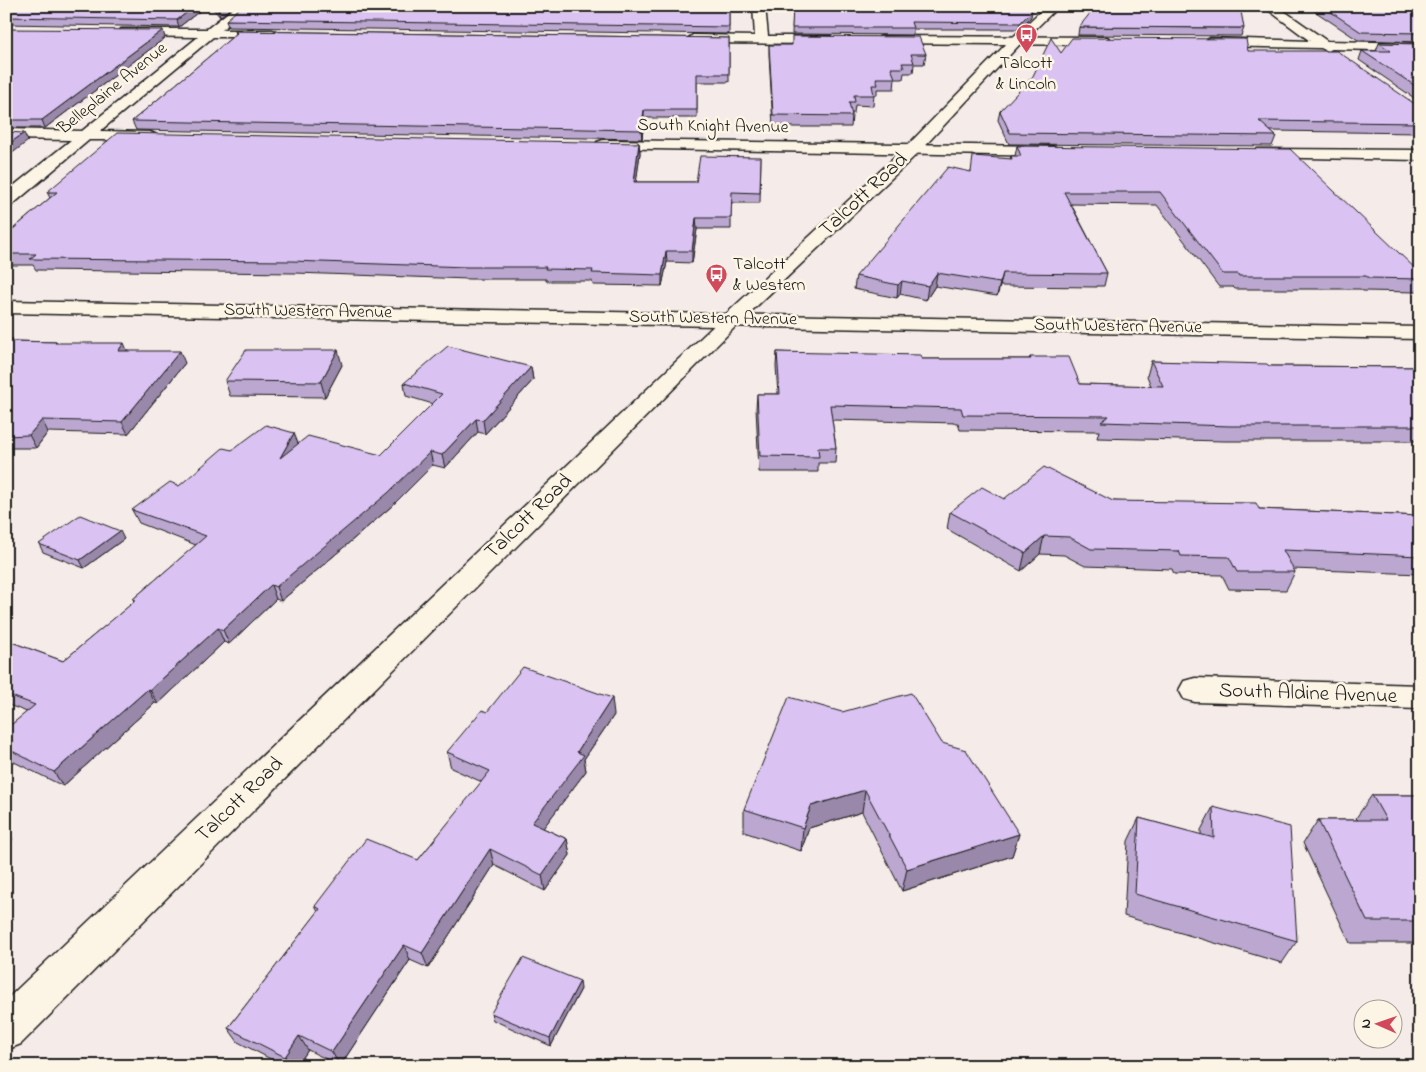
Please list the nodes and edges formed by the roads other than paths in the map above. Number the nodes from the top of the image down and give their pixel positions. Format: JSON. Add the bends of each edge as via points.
{"nodes":[{"id":1,"x":243,"y":6,"type":"edge"},
{"id":2,"x":759,"y":6,"type":"edge"},
{"id":3,"x":1053,"y":6,"type":"edge"},
{"id":4,"x":1269,"y":6,"type":"edge"},
{"id":5,"x":113,"y":32,"type":"edge"},
{"id":6,"x":210,"y":34,"type":"junction"},
{"id":7,"x":289,"y":34,"type":"edge"},
{"id":8,"x":683,"y":39,"type":"edge"},
{"id":9,"x":762,"y":40,"type":"junction"},
{"id":10,"x":847,"y":40,"type":"edge"},
{"id":11,"x":867,"y":40,"type":"edge"},
{"id":12,"x":1016,"y":41,"type":"junction"},
{"id":13,"x":1115,"y":42,"type":"edge"},
{"id":14,"x":1194,"y":42,"type":"edge"},
{"id":15,"x":1325,"y":46,"type":"junction"},
{"id":16,"x":1420,"y":47,"type":"edge"},
{"id":17,"x":1341,"y":57,"type":"edge"},
{"id":18,"x":6,"y":134,"type":"edge"},
{"id":19,"x":86,"y":136,"type":"junction"},
{"id":20,"x":165,"y":137,"type":"edge"},
{"id":21,"x":585,"y":145,"type":"edge"},
{"id":22,"x":912,"y":150,"type":"junction"},
{"id":23,"x":1072,"y":152,"type":"edge"},
{"id":24,"x":1241,"y":153,"type":"edge"},
{"id":25,"x":1420,"y":155,"type":"edge"},
{"id":26,"x":6,"y":201,"type":"edge"},
{"id":27,"x":6,"y":307,"type":"edge"},
{"id":28,"x":732,"y":319,"type":"junction"},
{"id":29,"x":1420,"y":333,"type":"edge"},
{"id":30,"x":1195,"y":690,"type":"dead end"},
{"id":31,"x":1420,"y":697,"type":"edge"},
{"id":32,"x":6,"y":1029,"type":"edge"}],
"edges":[{"from":1,"to":6,"type":"street","name":"Belleplaine Avenue"},
{"from":2,"to":9,"type":"street"},
{"from":3,"to":12,"type":"street","name":"Talcott Road"},
{"from":4,"to":15,"type":"street"},
{"from":5,"to":6,"type":"street"},
{"from":6,"to":7,"type":"street"},
{"from":6,"to":19,"type":"street","name":"Belleplaine Avenue"},
{"from":8,"to":9,"type":"street"},
{"from":9,"to":10,"type":"street"},
{"from":11,"to":12,"type":"street"},
{"from":12,"to":13,"type":"street"},
{"from":12,"to":22,"type":"street","name":"Talcott Road"},
{"from":14,"to":15,"type":"street"},
{"from":15,"to":16,"type":"street"},
{"from":15,"to":17,"type":"street"},
{"from":18,"to":19,"type":"street"},
{"from":19,"to":20,"type":"street"},
{"from":19,"to":26,"type":"street","name":"Belleplaine Avenue"},
{"from":21,"to":22,"type":"street","name":"South Knight Avenue"},
{"from":22,"to":23,"type":"street","name":"South Knight Avenue"},
{"from":22,"to":28,"type":"street","name":"Talcott Road"},
{"from":24,"to":25,"type":"street"},
{"from":27,"to":28,"type":"street","name":"South Western Avenue"},
{"from":28,"to":29,"type":"street","name":"South Western Avenue"},
{"from":28,"to":32,"type":"street","name":"Talcott Road"},
{"from":30,"to":31,"type":"street","name":"South Aldine Avenue"}]}
